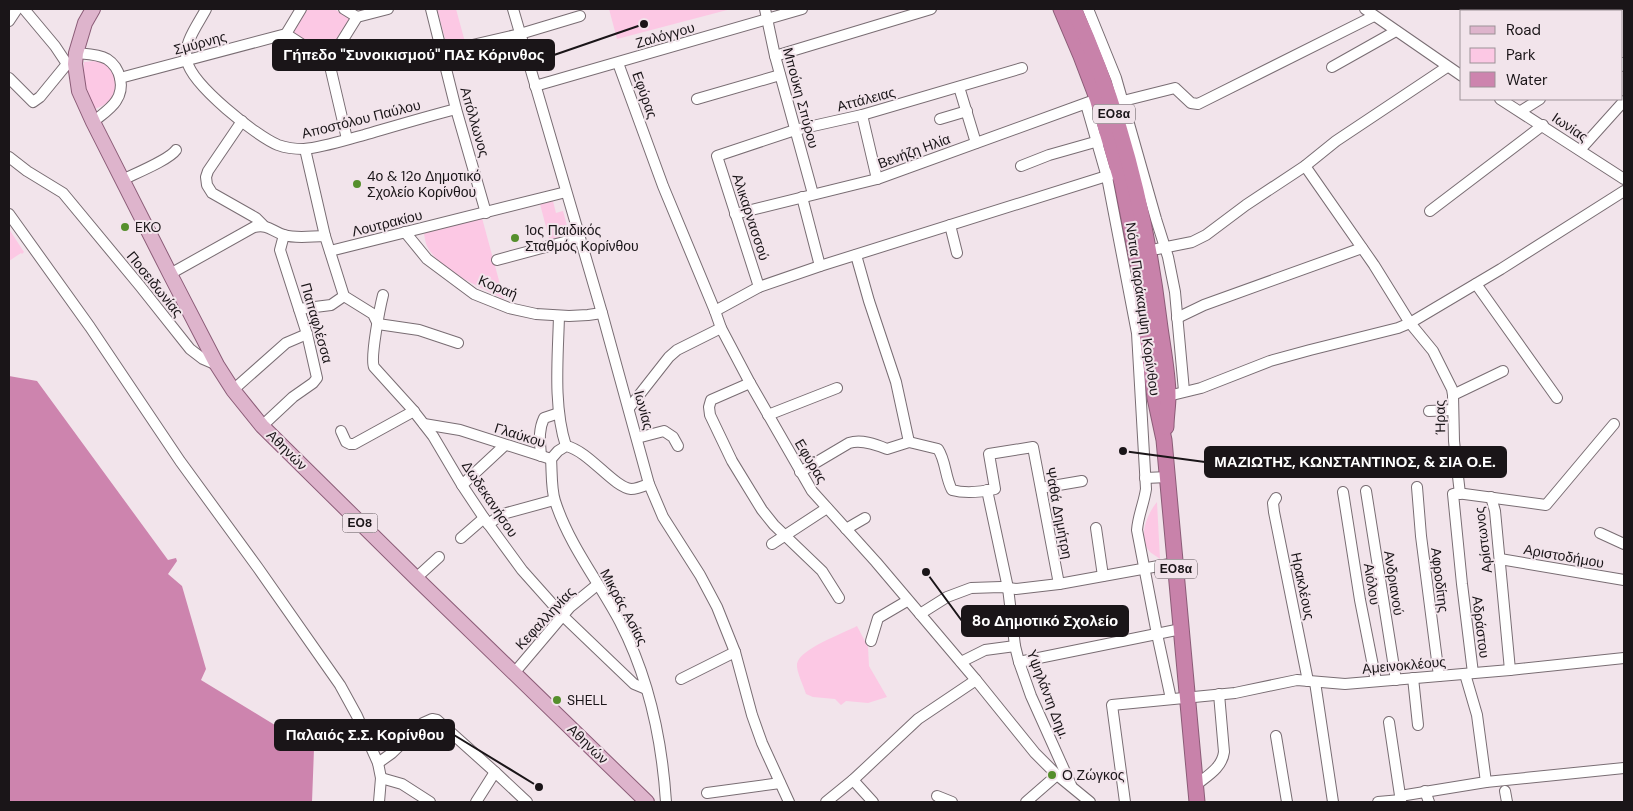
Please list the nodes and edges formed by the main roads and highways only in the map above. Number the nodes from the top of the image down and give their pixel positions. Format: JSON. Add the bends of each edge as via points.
{"nodes":[{"id":1,"x":93,"y":9,"type":"edge"},
{"id":2,"x":1061,"y":9,"type":"edge"},
{"id":3,"x":1074,"y":9,"type":"edge"},
{"id":4,"x":1125,"y":170,"type":"junction"},
{"id":5,"x":1164,"y":440,"type":"junction"},
{"id":6,"x":647,"y":802,"type":"edge"},
{"id":7,"x":1197,"y":802,"type":"edge"}],
"edges":[{"from":1,"to":6,"type":"main road","name":"Αθηνών","number":"ΕΟ8","via":[[72,60],[79,91],[232,390],[262,426]]},
{"from":2,"to":4,"type":"highway","name":"Νότια Παράκαμψη Κορίνθου","number":"ΕΟ8α","via":[[1081,56],[1103,140]]},
{"from":3,"to":4,"type":"highway","name":"Νότια Παράκαμψη Κορίνθου","number":"ΕΟ8α","via":[[1118,103]]},
{"from":4,"to":5,"type":"highway","name":"Νότια Παράκαμψη Κορίνθου","number":"ΕΟ8α","via":[[1140,269],[1142,333]]},
{"from":4,"to":5,"type":"highway","name":"Νότια Παράκαμψη Κορίνθου","number":"ΕΟ8α","via":[[1147,242],[1156,298],[1168,396]]},
{"from":5,"to":7,"type":"highway","name":"Νότια Παράκαμψη Κορίνθου","number":"ΕΟ8α"}]}
